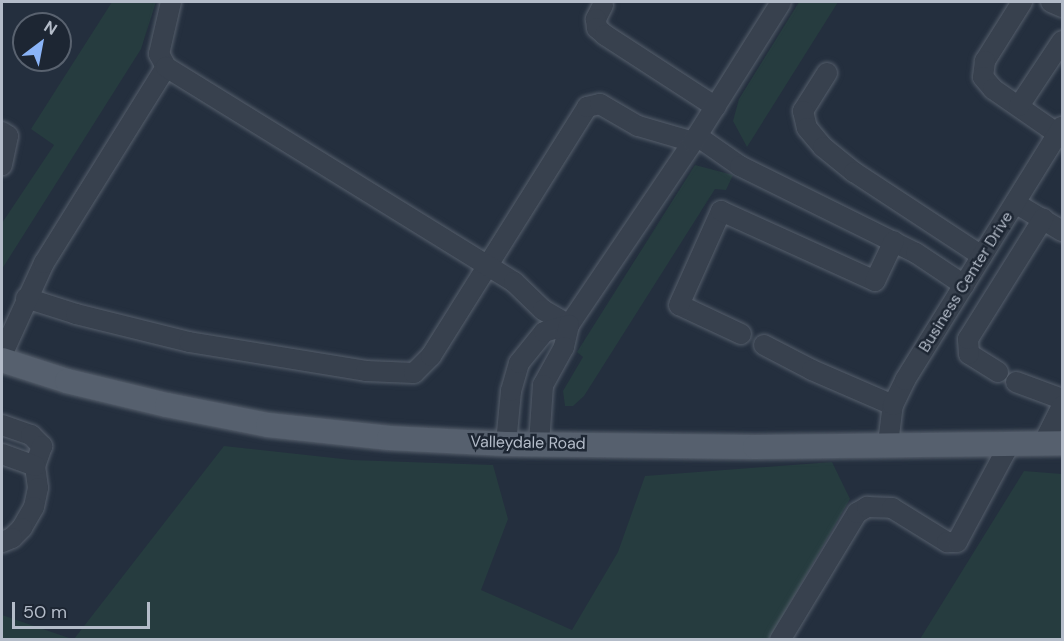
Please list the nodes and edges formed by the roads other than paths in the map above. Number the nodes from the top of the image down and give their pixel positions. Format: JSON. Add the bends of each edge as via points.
{"nodes":[{"id":1,"x":171,"y":2,"type":"edge"},
{"id":2,"x":1022,"y":2,"type":"edge"},
{"id":3,"x":1051,"y":2,"type":"edge"},
{"id":4,"x":603,"y":5,"type":"dead end"},
{"id":5,"x":772,"y":5,"type":"edge"},
{"id":6,"x":1062,"y":7,"type":"edge"},
{"id":7,"x":1062,"y":41,"type":"edge"},
{"id":8,"x":166,"y":67,"type":"junction"},
{"id":9,"x":827,"y":73,"type":"dead end"},
{"id":10,"x":716,"y":106,"type":"junction"},
{"id":11,"x":1018,"y":106,"type":"junction"},
{"id":12,"x":1060,"y":131,"type":"edge"},
{"id":13,"x":2,"y":132,"type":"edge"},
{"id":14,"x":695,"y":139,"type":"junction"},
{"id":15,"x":2,"y":165,"type":"edge"},
{"id":16,"x":1015,"y":203,"type":"junction"},
{"id":17,"x":1043,"y":219,"type":"junction"},
{"id":18,"x":1062,"y":231,"type":"edge"},
{"id":19,"x":894,"y":241,"type":"junction"},
{"id":20,"x":982,"y":256,"type":"junction"},
{"id":21,"x":488,"y":267,"type":"junction"},
{"id":22,"x":964,"y":285,"type":"junction"},
{"id":23,"x":26,"y":298,"type":"junction"},
{"id":24,"x":569,"y":325,"type":"junction"},
{"id":25,"x":741,"y":334,"type":"dead end"},
{"id":26,"x":764,"y":345,"type":"dead end"},
{"id":27,"x":2,"y":357,"type":"edge"},
{"id":28,"x":998,"y":372,"type":"dead end"},
{"id":29,"x":1016,"y":382,"type":"dead end"},
{"id":30,"x":1062,"y":399,"type":"edge"},
{"id":31,"x":893,"y":405,"type":"junction"},
{"id":32,"x":1062,"y":406,"type":"edge"},
{"id":33,"x":2,"y":424,"type":"edge"},
{"id":34,"x":1053,"y":442,"type":"edge"},
{"id":35,"x":539,"y":443,"type":"junction"},
{"id":36,"x":1010,"y":443,"type":"junction"},
{"id":37,"x":506,"y":444,"type":"junction"},
{"id":38,"x":888,"y":444,"type":"junction"},
{"id":39,"x":2,"y":454,"type":"edge"},
{"id":40,"x":35,"y":466,"type":"junction"},
{"id":41,"x":2,"y":542,"type":"edge"},
{"id":42,"x":780,"y":639,"type":"edge"}],
"edges":[{"from":1,"to":8,"type":"lane","via":[[159,54]]},
{"from":2,"to":11,"type":"lane","via":[[985,61],[983,77]]},
{"from":3,"to":6,"type":"lane"},
{"from":4,"to":10,"type":"lane","via":[[596,19],[597,28]]},
{"from":5,"to":10,"type":"lane"},
{"from":7,"to":11,"type":"lane"},
{"from":8,"to":21,"type":"lane"},
{"from":8,"to":23,"type":"lane","via":[[44,262]]},
{"from":9,"to":20,"type":"lane","via":[[803,111],[807,128],[854,172]]},
{"from":10,"to":14,"type":"lane"},
{"from":11,"to":12,"type":"lane"},
{"from":12,"to":16,"type":"lane","name":"Business Center Drive"},
{"from":13,"to":15,"type":"lane","via":[[8,136]]},
{"from":14,"to":19,"type":"lane","via":[[740,166]]},
{"from":14,"to":21,"type":"lane","via":[[638,126],[600,104],[587,107]]},
{"from":14,"to":24,"type":"lane"},
{"from":16,"to":17,"type":"lane"},
{"from":16,"to":20,"type":"lane","name":"Business Center Drive"},
{"from":17,"to":18,"type":"lane"},
{"from":17,"to":28,"type":"lane","via":[[968,339],[969,354]]},
{"from":19,"to":22,"type":"lane"},
{"from":19,"to":25,"type":"lane","via":[[875,281],[721,211],[679,305]]},
{"from":20,"to":22,"type":"lane","name":"Business Center Drive"},
{"from":21,"to":23,"type":"lane","via":[[425,364],[414,373],[366,371],[189,342]]},
{"from":21,"to":24,"type":"lane"},
{"from":22,"to":31,"type":"lane","name":"Business Center Drive"},
{"from":23,"to":27,"type":"lane"},
{"from":24,"to":35,"type":"lane","via":[[564,347],[543,385]]},
{"from":24,"to":37,"type":"lane","via":[[544,332],[519,363],[511,391]]},
{"from":26,"to":31,"type":"lane"},
{"from":27,"to":37,"type":"main road","name":"Valleydale Road","via":[[112,393],[268,425],[389,438]]},
{"from":29,"to":30,"type":"lane"},
{"from":31,"to":38,"type":"lane","name":"Business Center Drive"},
{"from":32,"to":34,"type":"lane"},
{"from":33,"to":40,"type":"lane","via":[[39,441],[42,446]]},
{"from":34,"to":36,"type":"main road","name":"Valleydale Road"},
{"from":35,"to":37,"type":"main road","name":"Valleydale Road"},
{"from":35,"to":38,"type":"main road","name":"Valleydale Road","via":[[756,447]]},
{"from":36,"to":38,"type":"main road","name":"Valleydale Road"},
{"from":36,"to":42,"type":"lane","via":[[957,542],[947,542],[892,508],[867,507],[857,513]]},
{"from":39,"to":40,"type":"lane"},
{"from":40,"to":41,"type":"lane","via":[[38,488],[34,507],[22,528]]}]}
